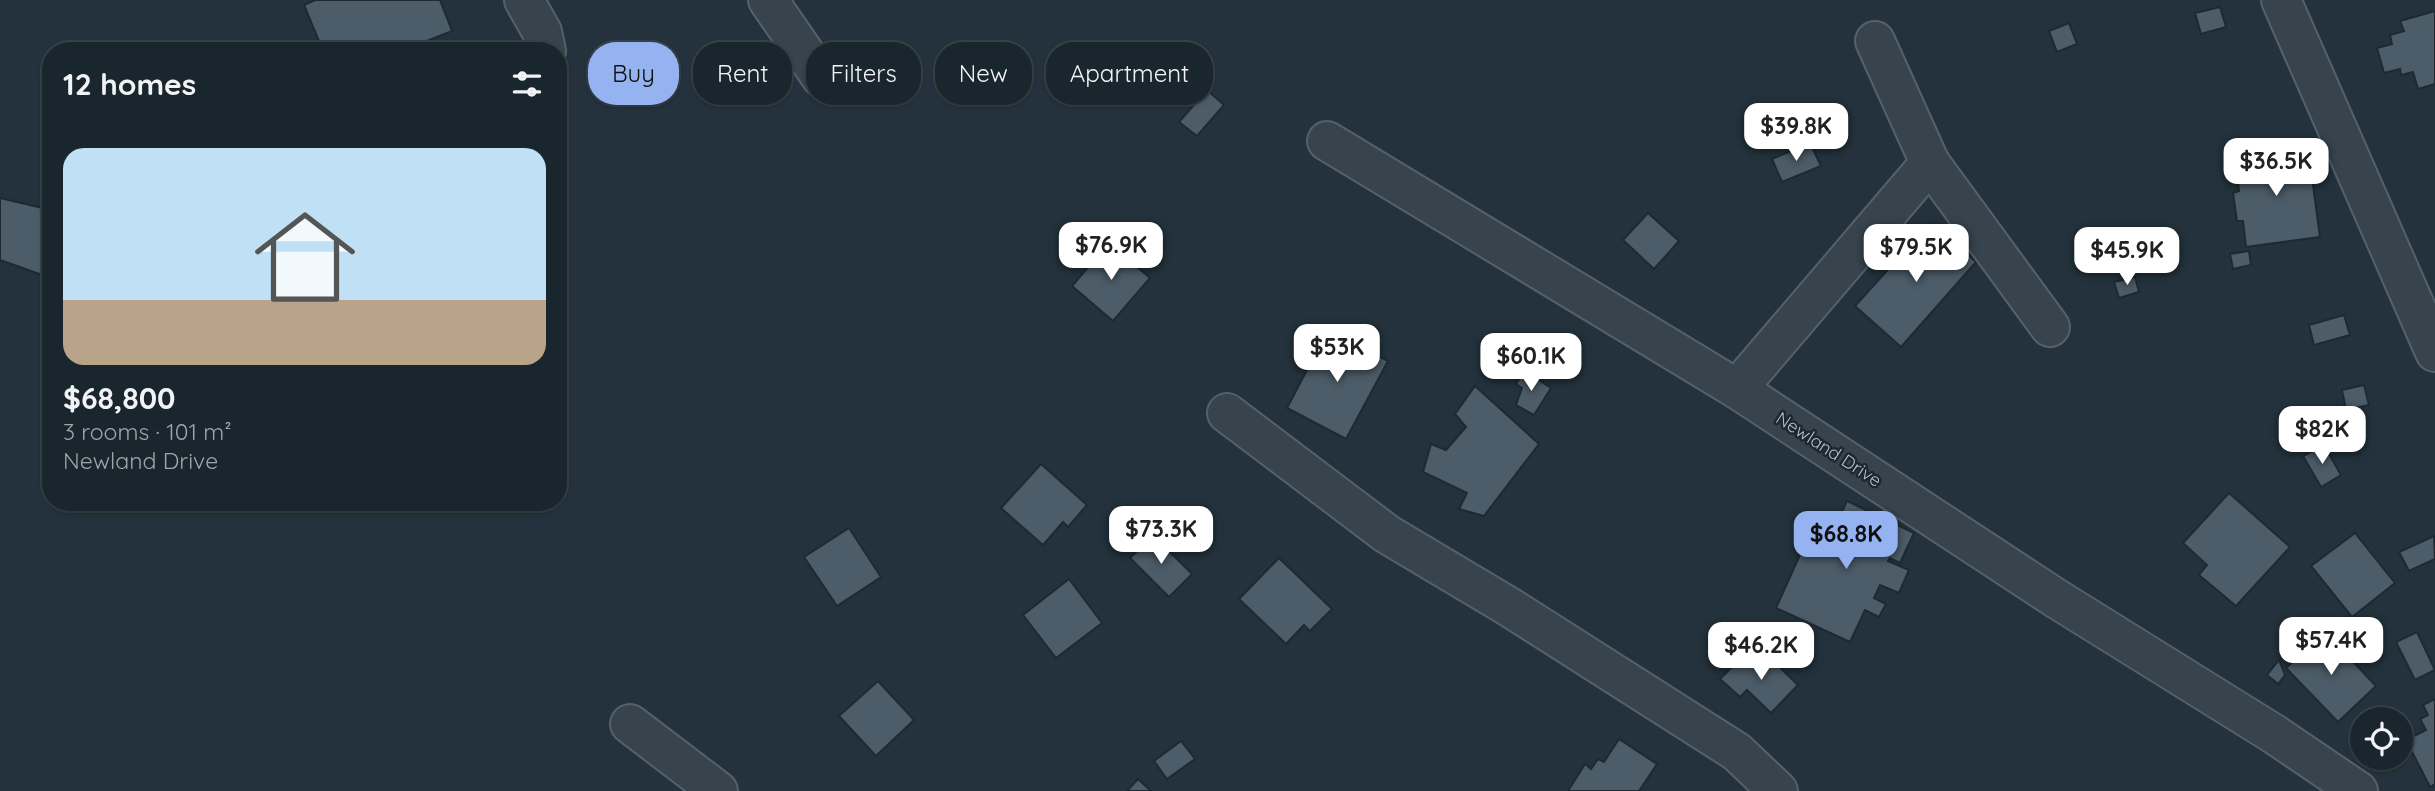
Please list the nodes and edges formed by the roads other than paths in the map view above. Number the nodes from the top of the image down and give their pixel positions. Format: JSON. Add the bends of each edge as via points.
{"nodes":[{"id":1,"x":524,"y":0,"type":"edge"},
{"id":2,"x":768,"y":0,"type":"edge"},
{"id":3,"x":2281,"y":0,"type":"edge"},
{"id":4,"x":1875,"y":41,"type":"dead end"},
{"id":5,"x":545,"y":42,"type":"edge"},
{"id":6,"x":806,"y":55,"type":"edge"},
{"id":7,"x":1327,"y":141,"type":"dead end"},
{"id":8,"x":1930,"y":163,"type":"junction"},
{"id":9,"x":2050,"y":327,"type":"dead end"},
{"id":10,"x":2435,"y":352,"type":"edge"},
{"id":11,"x":1737,"y":389,"type":"junction"},
{"id":12,"x":1227,"y":413,"type":"dead end"},
{"id":13,"x":630,"y":724,"type":"dead end"},
{"id":14,"x":718,"y":791,"type":"edge"},
{"id":15,"x":1779,"y":791,"type":"edge"},
{"id":16,"x":2358,"y":791,"type":"edge"}],
"edges":[{"from":1,"to":5,"type":"street"},
{"from":2,"to":6,"type":"street"},
{"from":3,"to":10,"type":"street"},
{"from":4,"to":8,"type":"street"},
{"from":7,"to":11,"type":"street","name":"Newland Drive"},
{"from":8,"to":9,"type":"street"},
{"from":8,"to":11,"type":"street"},
{"from":11,"to":16,"type":"street","name":"Newland Drive"},
{"from":12,"to":15,"type":"street","via":[[1387,534],[1737,752]]},
{"from":13,"to":14,"type":"street"}]}
